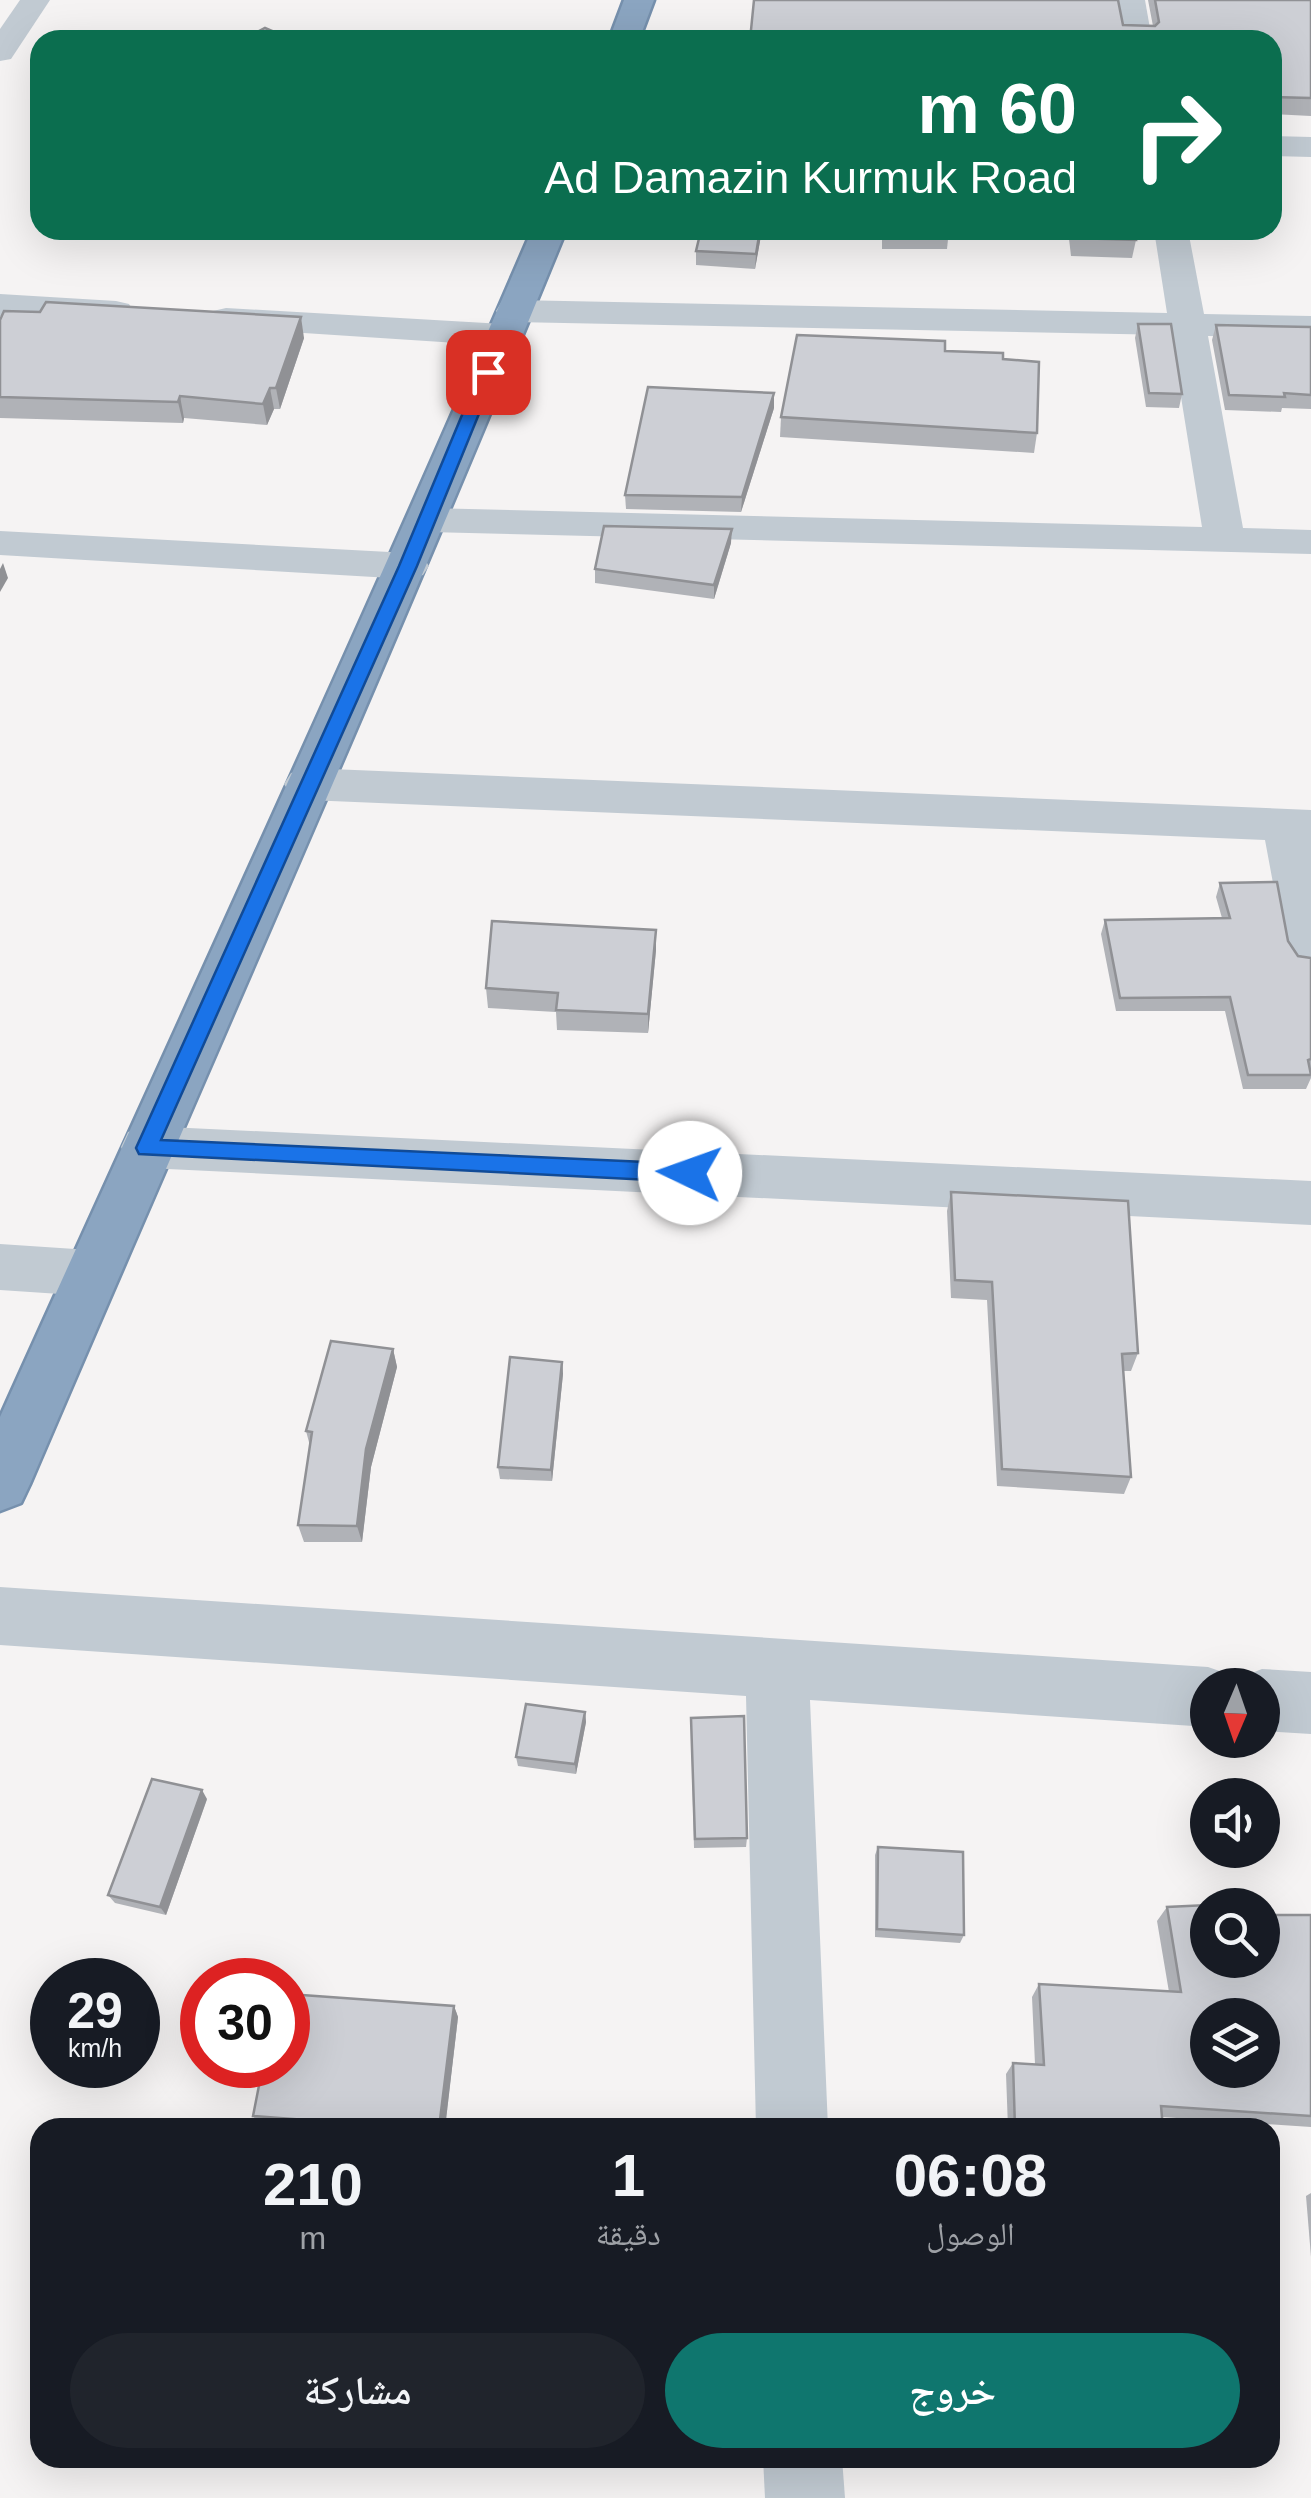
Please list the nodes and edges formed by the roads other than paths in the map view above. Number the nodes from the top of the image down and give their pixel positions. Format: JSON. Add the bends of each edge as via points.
{"nodes":[{"id":1,"x":34,"y":0,"type":"edge"},
{"id":2,"x":639,"y":0,"type":"edge"},
{"id":3,"x":1130,"y":0,"type":"edge"},
{"id":4,"x":628,"y":30,"type":"edge"},
{"id":5,"x":1135,"y":30,"type":"edge"},
{"id":6,"x":0,"y":52,"type":"edge"},
{"id":7,"x":1282,"y":146,"type":"edge"},
{"id":8,"x":1311,"y":147,"type":"edge"},
{"id":9,"x":544,"y":240,"type":"edge"},
{"id":10,"x":1172,"y":240,"type":"edge"},
{"id":11,"x":0,"y":305,"type":"edge"},
{"id":12,"x":155,"y":314,"type":"edge"},
{"id":13,"x":194,"y":317,"type":"edge"},
{"id":14,"x":508,"y":323,"type":"junction"},
{"id":15,"x":1187,"y":327,"type":"junction"},
{"id":16,"x":1311,"y":328,"type":"edge"},
{"id":17,"x":428,"y":520,"type":"junction"},
{"id":18,"x":1226,"y":540,"type":"junction"},
{"id":19,"x":0,"y":542,"type":"edge"},
{"id":20,"x":1311,"y":542,"type":"edge"},
{"id":21,"x":408,"y":566,"type":"junction"},
{"id":22,"x":308,"y":784,"type":"junction"},
{"id":23,"x":1298,"y":826,"type":"edge"},
{"id":24,"x":1311,"y":952,"type":"edge"},
{"id":25,"x":147,"y":1148,"type":"junction"},
{"id":26,"x":1311,"y":1203,"type":"edge"},
{"id":27,"x":0,"y":1268,"type":"edge"},
{"id":28,"x":90,"y":1273,"type":"junction"},
{"id":29,"x":0,"y":1484,"type":"edge"},
{"id":30,"x":0,"y":1616,"type":"edge"},
{"id":31,"x":777,"y":1670,"type":"junction"},
{"id":32,"x":1190,"y":1696,"type":"edge"},
{"id":33,"x":1280,"y":1701,"type":"edge"},
{"id":34,"x":1311,"y":1704,"type":"edge"},
{"id":35,"x":792,"y":2118,"type":"edge"},
{"id":36,"x":803,"y":2468,"type":"edge"},
{"id":37,"x":804,"y":2498,"type":"edge"}],
"edges":[{"from":1,"to":6,"type":"street"},
{"from":2,"to":4,"type":"highway"},
{"from":3,"to":5,"type":"street"},
{"from":7,"to":8,"type":"street"},
{"from":9,"to":14,"type":"highway"},
{"from":10,"to":15,"type":"street"},
{"from":11,"to":12,"type":"street"},
{"from":13,"to":14,"type":"street"},
{"from":14,"to":15,"type":"street"},
{"from":14,"to":17,"type":"highway"},
{"from":15,"to":16,"type":"street"},
{"from":15,"to":18,"type":"street"},
{"from":17,"to":18,"type":"street"},
{"from":17,"to":21,"type":"highway"},
{"from":18,"to":20,"type":"street"},
{"from":19,"to":21,"type":"street"},
{"from":21,"to":22,"type":"highway"},
{"from":22,"to":23,"type":"street"},
{"from":22,"to":25,"type":"highway"},
{"from":23,"to":24,"type":"street"},
{"from":25,"to":26,"type":"street"},
{"from":25,"to":28,"type":"highway"},
{"from":27,"to":28,"type":"street"},
{"from":28,"to":29,"type":"highway"},
{"from":30,"to":31,"type":"street"},
{"from":31,"to":32,"type":"street"},
{"from":31,"to":35,"type":"street"},
{"from":33,"to":34,"type":"street"},
{"from":36,"to":37,"type":"street"}]}
